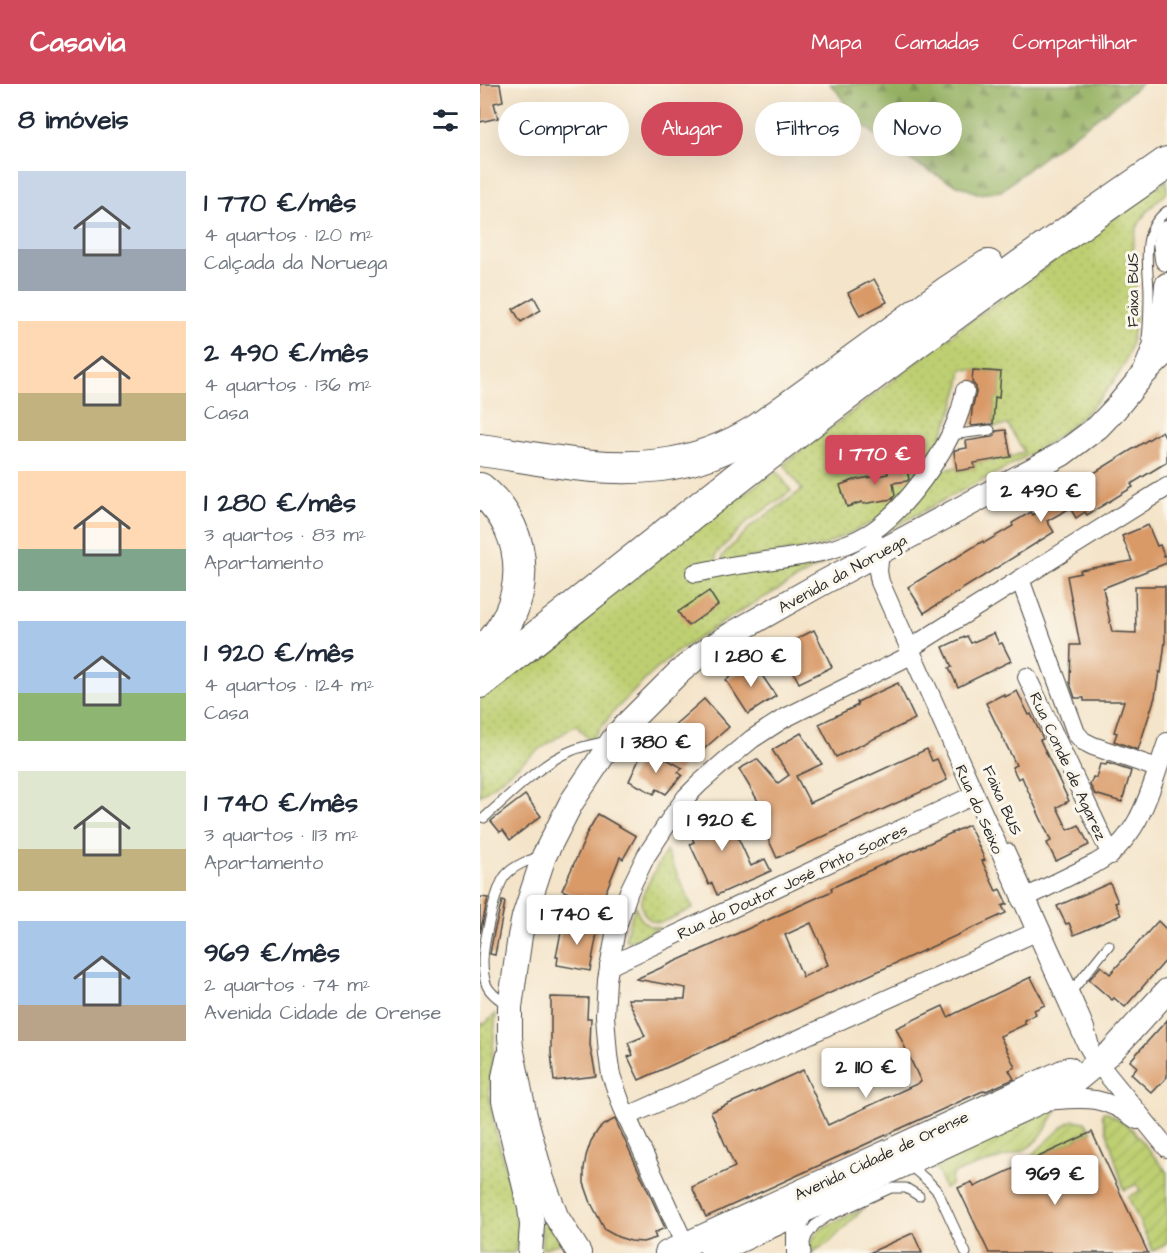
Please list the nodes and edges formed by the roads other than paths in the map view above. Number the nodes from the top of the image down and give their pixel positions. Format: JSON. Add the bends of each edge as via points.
{"nodes":[{"id":1,"x":1167,"y":148,"type":"edge"},
{"id":2,"x":1167,"y":163,"type":"edge"},
{"id":3,"x":1167,"y":172,"type":"edge"},
{"id":4,"x":1167,"y":212,"type":"edge"},
{"id":5,"x":1167,"y":233,"type":"edge"},
{"id":6,"x":1050,"y":236,"type":"junction"},
{"id":7,"x":1167,"y":259,"type":"edge"},
{"id":8,"x":1167,"y":285,"type":"edge"},
{"id":9,"x":1167,"y":351,"type":"edge"},
{"id":10,"x":1143,"y":375,"type":"junction"},
{"id":11,"x":965,"y":391,"type":"dead end"},
{"id":12,"x":990,"y":430,"type":"dead end"},
{"id":13,"x":950,"y":435,"type":"junction"},
{"id":14,"x":480,"y":450,"type":"edge"},
{"id":15,"x":1167,"y":487,"type":"edge"},
{"id":16,"x":480,"y":489,"type":"edge"},
{"id":17,"x":875,"y":543,"type":"junction"},
{"id":18,"x":695,"y":573,"type":"dead end"},
{"id":19,"x":1020,"y":579,"type":"junction"},
{"id":20,"x":912,"y":650,"type":"junction"},
{"id":21,"x":480,"y":655,"type":"edge"},
{"id":22,"x":480,"y":666,"type":"edge"},
{"id":23,"x":1027,"y":677,"type":"dead end"},
{"id":24,"x":480,"y":682,"type":"edge"},
{"id":25,"x":613,"y":740,"type":"junction"},
{"id":26,"x":1167,"y":742,"type":"edge"},
{"id":27,"x":1157,"y":768,"type":"junction"},
{"id":28,"x":974,"y":795,"type":"junction"},
{"id":29,"x":484,"y":818,"type":"dead end"},
{"id":30,"x":1111,"y":855,"type":"junction"},
{"id":31,"x":544,"y":856,"type":"junction"},
{"id":32,"x":1026,"y":898,"type":"junction"},
{"id":33,"x":1036,"y":932,"type":"junction"},
{"id":34,"x":1109,"y":945,"type":"dead end"},
{"id":35,"x":609,"y":966,"type":"junction"},
{"id":36,"x":1167,"y":991,"type":"edge"},
{"id":37,"x":1069,"y":994,"type":"junction"},
{"id":38,"x":510,"y":1007,"type":"junction"},
{"id":39,"x":511,"y":1047,"type":"junction"},
{"id":40,"x":1097,"y":1062,"type":"junction"},
{"id":41,"x":1040,"y":1102,"type":"junction"},
{"id":42,"x":626,"y":1117,"type":"junction"},
{"id":43,"x":1161,"y":1141,"type":"edge"},
{"id":44,"x":906,"y":1163,"type":"junction"},
{"id":45,"x":919,"y":1196,"type":"dead end"},
{"id":46,"x":804,"y":1210,"type":"junction"},
{"id":47,"x":676,"y":1249,"type":"edge"},
{"id":48,"x":530,"y":1253,"type":"edge"},
{"id":49,"x":579,"y":1253,"type":"edge"},
{"id":50,"x":712,"y":1253,"type":"edge"},
{"id":51,"x":796,"y":1253,"type":"edge"},
{"id":52,"x":806,"y":1253,"type":"edge"},
{"id":53,"x":966,"y":1253,"type":"edge"}],
"edges":[{"from":1,"to":6,"type":"highway"},
{"from":2,"to":6,"type":"highway"},
{"from":3,"to":6,"type":"highway"},
{"from":4,"to":10,"type":"lane","name":"Faixa BUS","via":[[1157,221],[1147,245],[1149,311]]},
{"from":5,"to":7,"type":"main road"},
{"from":6,"to":14,"type":"highway","via":[[948,292],[759,429],[708,454],[665,465],[620,468]]},
{"from":6,"to":22,"type":"highway","via":[[758,448]]},
{"from":6,"to":24,"type":"highway"},
{"from":8,"to":10,"type":"main road","via":[[1162,326]]},
{"from":9,"to":10,"type":"main road"},
{"from":10,"to":17,"type":"main road","name":"Avenida da Noruega","via":[[1098,427],[1062,454]]},
{"from":11,"to":13,"type":"street"},
{"from":12,"to":13,"type":"lane"},
{"from":13,"to":17,"type":"street"},
{"from":15,"to":19,"type":"street"},
{"from":16,"to":21,"type":"highway","via":[[508,522],[519,561],[513,608],[503,630]]},
{"from":17,"to":18,"type":"street"},
{"from":17,"to":20,"type":"street","name":"Rua do Seixo","via":[[879,582]]},
{"from":17,"to":25,"type":"main road","name":"Avenida da Noruega","via":[[701,654],[661,688]]},
{"from":19,"to":20,"type":"street"},
{"from":19,"to":27,"type":"street","via":[[1073,726],[1081,738],[1093,746]]},
{"from":20,"to":28,"type":"street","name":"Rua do Seixo"},
{"from":20,"to":32,"type":"lane","name":"Faixa BUS"},
{"from":20,"to":35,"type":"street","via":[[769,727],[700,783],[672,815],[628,891]]},
{"from":23,"to":30,"type":"street","name":"Rua Conde de Agarez"},
{"from":25,"to":29,"type":"lane","via":[[556,758]]},
{"from":25,"to":31,"type":"main road","name":"Avenida da Noruega","via":[[571,803]]},
{"from":26,"to":27,"type":"street"},
{"from":27,"to":30,"type":"street","via":[[1136,824]]},
{"from":28,"to":32,"type":"street","name":"Rua do Seixo"},
{"from":28,"to":35,"type":"street","name":"Rua do Doutor José Pinto Soares"},
{"from":30,"to":32,"type":"street"},
{"from":31,"to":38,"type":"main road","name":"Avenida da Noruega","via":[[524,917]]},
{"from":31,"to":38,"type":"lane","via":[[508,873],[495,900],[484,952],[484,973],[490,992]]},
{"from":32,"to":33,"type":"street","name":"Rua do Seixo"},
{"from":32,"to":37,"type":"lane","name":"Faixa BUS"},
{"from":33,"to":37,"type":"street","name":"Rua do Seixo"},
{"from":33,"to":42,"type":"street"},
{"from":34,"to":37,"type":"lane"},
{"from":35,"to":42,"type":"street","via":[[605,1016],[608,1055]]},
{"from":36,"to":40,"type":"main road","name":"Avenida Cidade de Orense","via":[[1119,1045]]},
{"from":37,"to":40,"type":"street","name":"Rua do Seixo"},
{"from":38,"to":39,"type":"main road","name":"Avenida da Noruega"},
{"from":39,"to":48,"type":"main road","via":[[502,1092],[530,1208]]},
{"from":39,"to":49,"type":"main road","via":[[547,1192],[560,1224]]},
{"from":40,"to":41,"type":"main road","name":"Avenida Cidade de Orense","via":[[1073,1083]]},
{"from":40,"to":43,"type":"street","name":"Rua do Seixo"},
{"from":40,"to":47,"type":"main road","name":"Avenida Cidade de Orense","via":[[1073,1068]]},
{"from":41,"to":43,"type":"street","via":[[1077,1098],[1111,1104]]},
{"from":41,"to":44,"type":"main road","name":"Avenida Cidade de Orense"},
{"from":42,"to":47,"type":"street","via":[[654,1174]]},
{"from":44,"to":46,"type":"main road","name":"Avenida Cidade de Orense"},
{"from":44,"to":53,"type":"lane","via":[[936,1190]]},
{"from":45,"to":52,"type":"lane","via":[[906,1188],[891,1188],[827,1216],[807,1236]]},
{"from":46,"to":50,"type":"main road","name":"Avenida Cidade de Orense"},
{"from":46,"to":51,"type":"street","via":[[796,1233]]}]}
